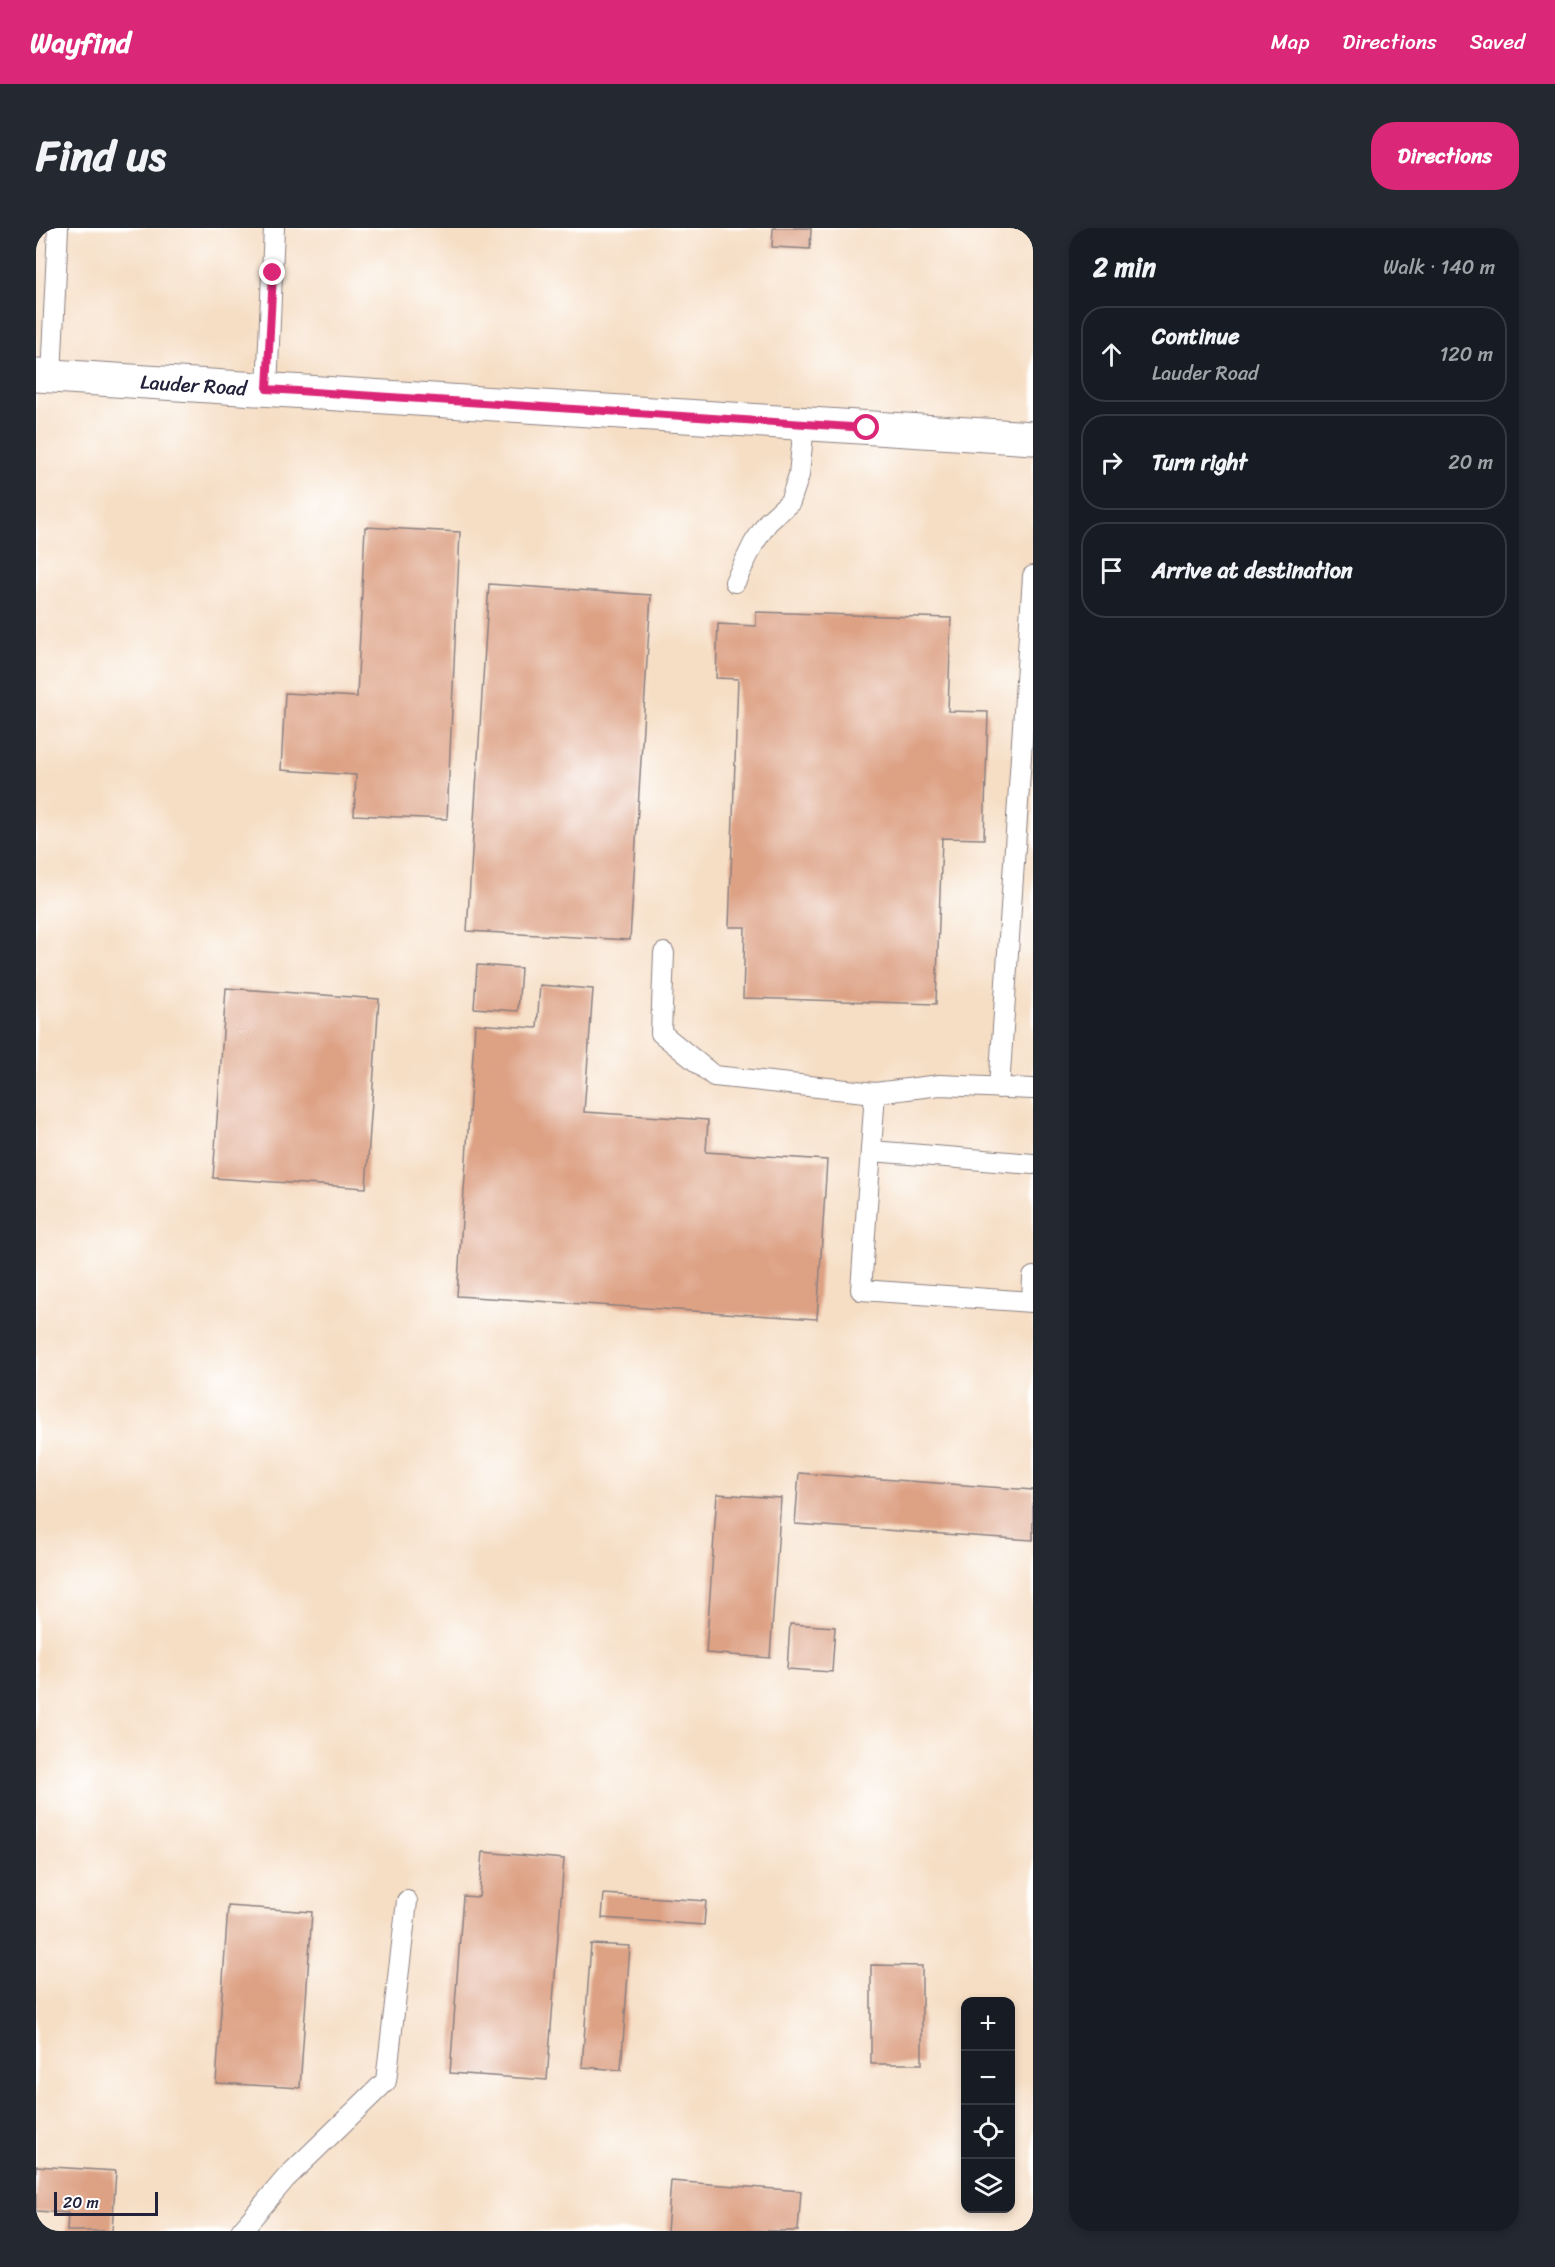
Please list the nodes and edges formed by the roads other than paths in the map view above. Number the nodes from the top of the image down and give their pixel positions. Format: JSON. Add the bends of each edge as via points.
{"nodes":[{"id":1,"x":58,"y":228,"type":"edge"},
{"id":2,"x":274,"y":228,"type":"edge"},
{"id":3,"x":44,"y":375,"type":"edge"},
{"id":4,"x":267,"y":389,"type":"junction"},
{"id":5,"x":804,"y":424,"type":"junction"},
{"id":6,"x":1033,"y":438,"type":"edge"},
{"id":7,"x":1033,"y":576,"type":"edge"},
{"id":8,"x":735,"y":582,"type":"dead end"},
{"id":9,"x":664,"y":953,"type":"dead end"},
{"id":10,"x":999,"y":1088,"type":"junction"},
{"id":11,"x":1033,"y":1089,"type":"edge"},
{"id":12,"x":875,"y":1093,"type":"junction"},
{"id":13,"x":872,"y":1150,"type":"junction"},
{"id":14,"x":1033,"y":1164,"type":"edge"},
{"id":15,"x":1033,"y":1277,"type":"edge"},
{"id":16,"x":406,"y":1901,"type":"dead end"},
{"id":17,"x":241,"y":2231,"type":"edge"}],
"edges":[{"from":1,"to":3,"type":"lane"},
{"from":2,"to":4,"type":"lane"},
{"from":3,"to":4,"type":"street","name":"Lauder Road"},
{"from":4,"to":5,"type":"street","name":"Lauder Road"},
{"from":5,"to":6,"type":"street","name":"Lauder Road"},
{"from":5,"to":8,"type":"lane","via":[[799,475],[790,502],[768,522]]},
{"from":7,"to":10,"type":"lane"},
{"from":9,"to":12,"type":"lane","via":[[661,1033],[714,1076]]},
{"from":10,"to":11,"type":"lane"},
{"from":10,"to":12,"type":"lane","via":[[940,1085]]},
{"from":12,"to":13,"type":"lane"},
{"from":13,"to":14,"type":"lane"},
{"from":13,"to":15,"type":"lane","via":[[861,1290],[1032,1302]]},
{"from":16,"to":17,"type":"lane","via":[[386,2081],[286,2178]]}]}
